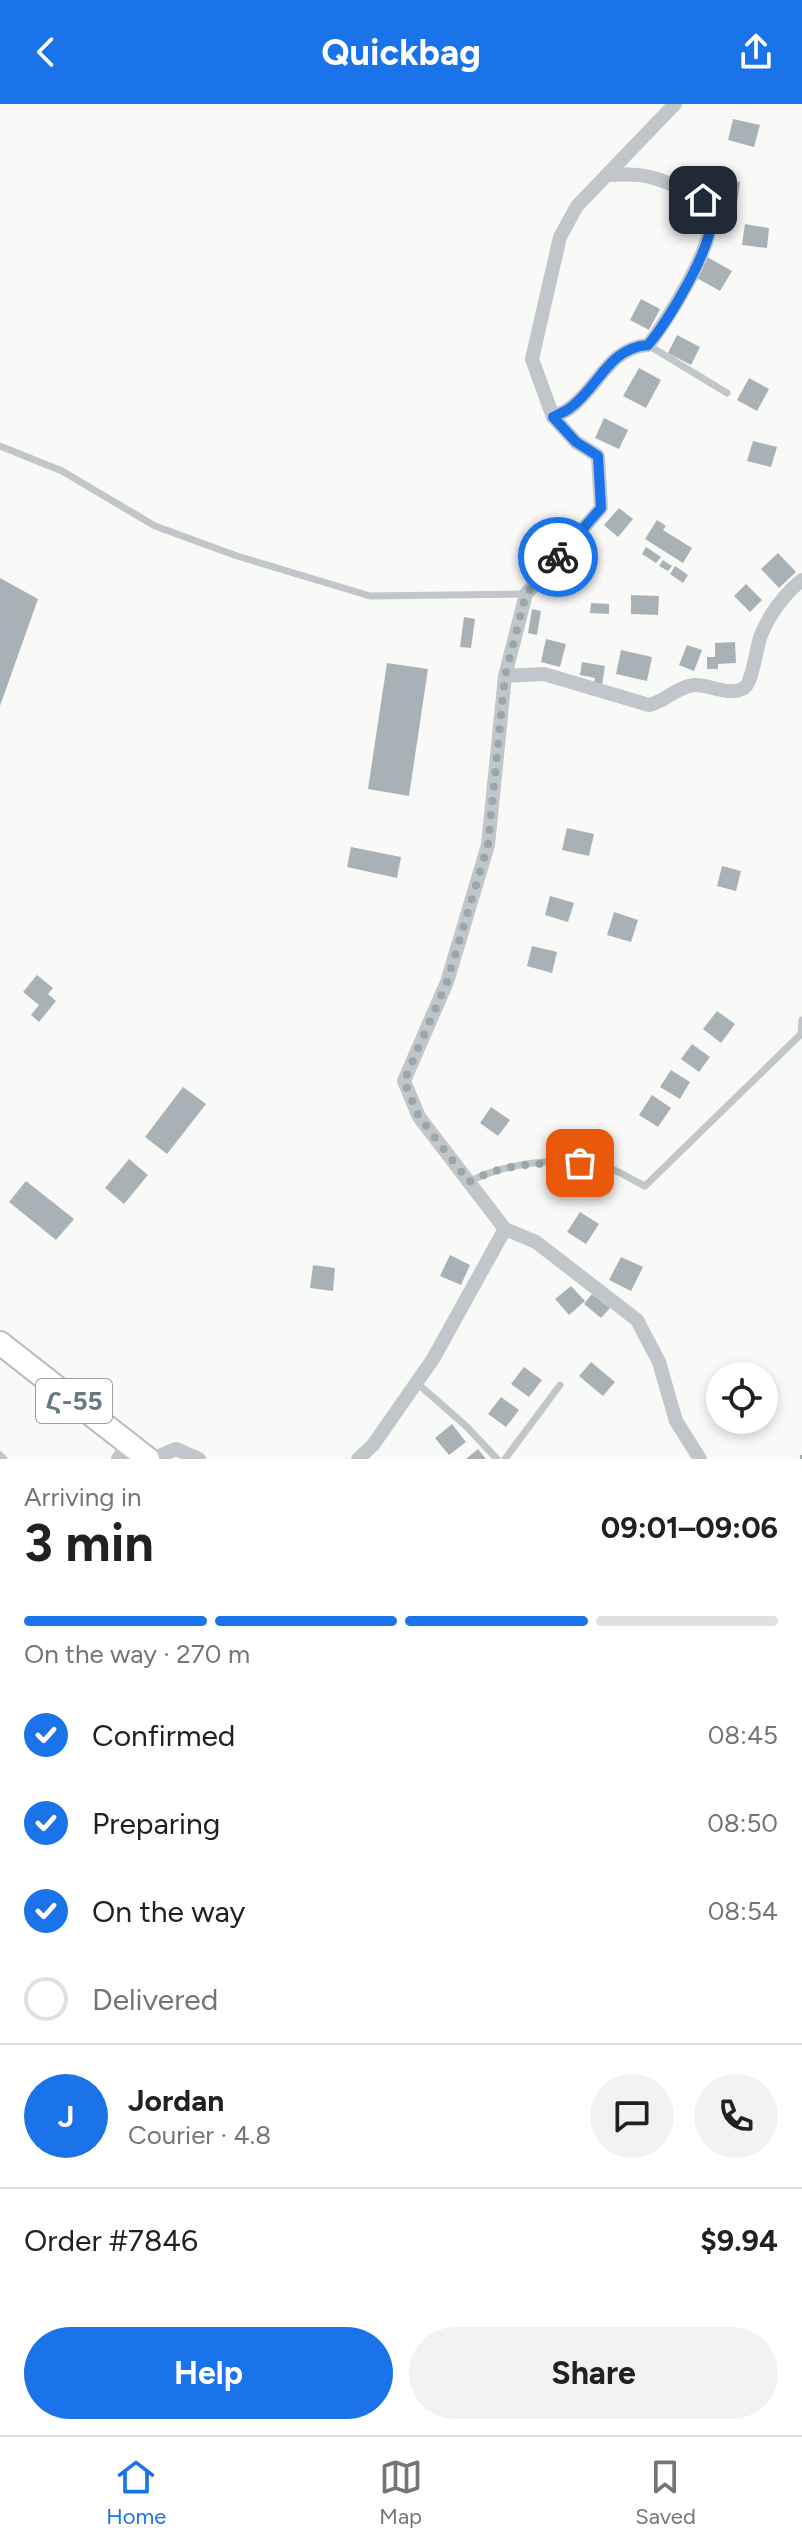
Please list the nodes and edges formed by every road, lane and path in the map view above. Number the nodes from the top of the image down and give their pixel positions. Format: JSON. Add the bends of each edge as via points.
{"nodes":[{"id":1,"x":675,"y":104,"type":"edge"},
{"id":2,"x":607,"y":175,"type":"junction"},
{"id":3,"x":648,"y":345,"type":"junction"},
{"id":4,"x":727,"y":393,"type":"dead end"},
{"id":5,"x":553,"y":417,"type":"junction"},
{"id":6,"x":0,"y":446,"type":"edge"},
{"id":7,"x":802,"y":580,"type":"edge"},
{"id":8,"x":526,"y":594,"type":"junction"},
{"id":9,"x":505,"y":676,"type":"junction"},
{"id":10,"x":802,"y":1020,"type":"edge"},
{"id":11,"x":469,"y":1182,"type":"junction"},
{"id":12,"x":505,"y":1229,"type":"junction"},
{"id":13,"x":0,"y":1343,"type":"edge"},
{"id":14,"x":417,"y":1383,"type":"junction"},
{"id":15,"x":560,"y":1385,"type":"dead end"},
{"id":16,"x":123,"y":1452,"type":"edge"},
{"id":17,"x":150,"y":1459,"type":"edge"},
{"id":18,"x":199,"y":1459,"type":"edge"},
{"id":19,"x":358,"y":1459,"type":"edge"},
{"id":20,"x":497,"y":1459,"type":"edge"},
{"id":21,"x":505,"y":1459,"type":"edge"},
{"id":22,"x":700,"y":1459,"type":"edge"}],
"edges":[{"from":1,"to":2,"type":"street"},
{"from":2,"to":3,"type":"street","via":[[641,175],[685,190],[703,200],[711,216],[689,281]]},
{"from":2,"to":5,"type":"street","via":[[577,206],[560,237],[532,359]]},
{"from":3,"to":4,"type":"lane"},
{"from":3,"to":5,"type":"street","via":[[619,353],[571,407]]},
{"from":5,"to":8,"type":"street","via":[[598,456],[601,508]]},
{"from":6,"to":8,"type":"lane","via":[[62,471],[155,526],[352,593]]},
{"from":7,"to":9,"type":"street","via":[[762,632],[744,688],[695,685],[649,705],[544,674]]},
{"from":8,"to":9,"type":"street"},
{"from":9,"to":11,"type":"street","via":[[488,845],[447,982],[404,1081],[419,1117]]},
{"from":10,"to":11,"type":"lane","via":[[801,1034],[645,1186],[605,1166],[580,1163],[527,1163]]},
{"from":11,"to":12,"type":"street"},
{"from":12,"to":14,"type":"street"},
{"from":12,"to":22,"type":"street","via":[[536,1242],[637,1320],[659,1362],[676,1421]]},
{"from":13,"to":16,"type":"main road","number":"Հ-55"},
{"from":14,"to":19,"type":"street"},
{"from":14,"to":20,"type":"lane"},
{"from":15,"to":21,"type":"lane"},
{"from":16,"to":17,"type":"main road","number":"Հ-55"},
{"from":17,"to":18,"type":"street","via":[[176,1449]]}]}
